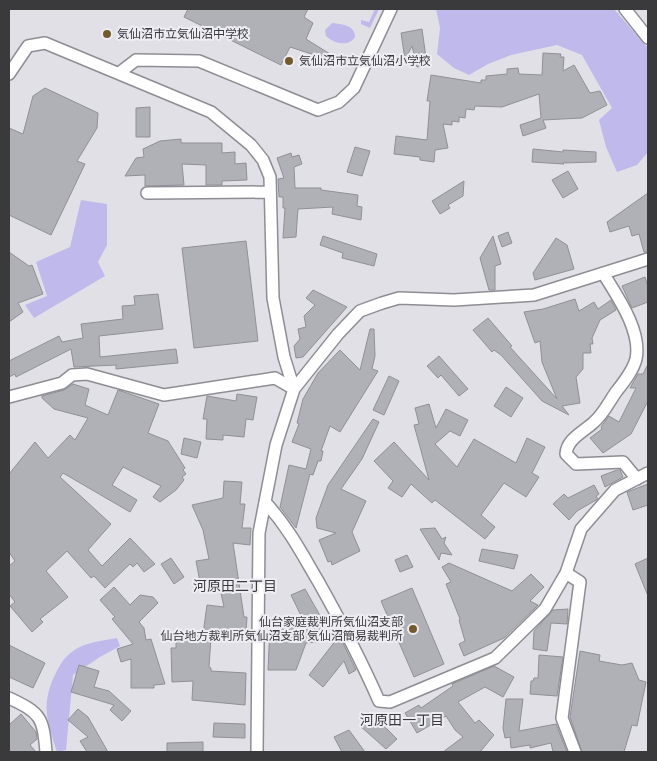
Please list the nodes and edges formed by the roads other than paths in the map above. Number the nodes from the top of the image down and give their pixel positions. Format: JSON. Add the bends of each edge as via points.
{"nodes":[{"id":1,"x":391,"y":9,"type":"edge"},
{"id":2,"x":625,"y":9,"type":"edge"},
{"id":3,"x":648,"y":38,"type":"edge"},
{"id":4,"x":9,"y":74,"type":"edge"},
{"id":5,"x":119,"y":74,"type":"junction"},
{"id":6,"x":270,"y":192,"type":"junction"},
{"id":7,"x":147,"y":194,"type":"dead end"},
{"id":8,"x":648,"y":259,"type":"edge"},
{"id":9,"x":603,"y":273,"type":"junction"},
{"id":10,"x":294,"y":389,"type":"junction"},
{"id":11,"x":9,"y":397,"type":"edge"},
{"id":12,"x":648,"y":472,"type":"edge"},
{"id":13,"x":637,"y":479,"type":"junction"},
{"id":14,"x":265,"y":502,"type":"junction"},
{"id":15,"x":566,"y":573,"type":"junction"},
{"id":16,"x":9,"y":698,"type":"edge"},
{"id":17,"x":46,"y":752,"type":"edge"},
{"id":18,"x":257,"y":752,"type":"edge"},
{"id":19,"x":574,"y":752,"type":"edge"}],
"edges":[{"from":1,"to":5,"type":"street","via":[[354,88],[339,102],[318,110],[199,61],[136,60]]},
{"from":2,"to":3,"type":"street"},
{"from":4,"to":5,"type":"street","via":[[28,46],[45,43]]},
{"from":5,"to":6,"type":"street","via":[[211,112],[233,128],[263,160],[270,177]]},
{"from":6,"to":7,"type":"street"},
{"from":6,"to":10,"type":"street","via":[[273,298],[284,357]]},
{"from":8,"to":9,"type":"street"},
{"from":9,"to":10,"type":"street","via":[[534,295],[454,300],[400,298],[382,302],[360,311]]},
{"from":9,"to":13,"type":"street","via":[[631,324],[636,359],[605,409],[569,444],[566,454],[576,464],[623,462]]},
{"from":10,"to":11,"type":"street","via":[[275,378],[164,395],[88,374],[72,375],[62,383]]},
{"from":10,"to":14,"type":"street","via":[[276,445]]},
{"from":12,"to":13,"type":"street"},
{"from":13,"to":15,"type":"street","via":[[615,490],[580,529]]},
{"from":14,"to":15,"type":"street","via":[[290,532],[352,640],[379,701],[390,702],[495,658],[545,609]]},
{"from":14,"to":18,"type":"street","via":[[259,533]]},
{"from":15,"to":19,"type":"street","via":[[580,582],[562,718]]},
{"from":16,"to":17,"type":"street","via":[[33,710],[44,727]]}]}
